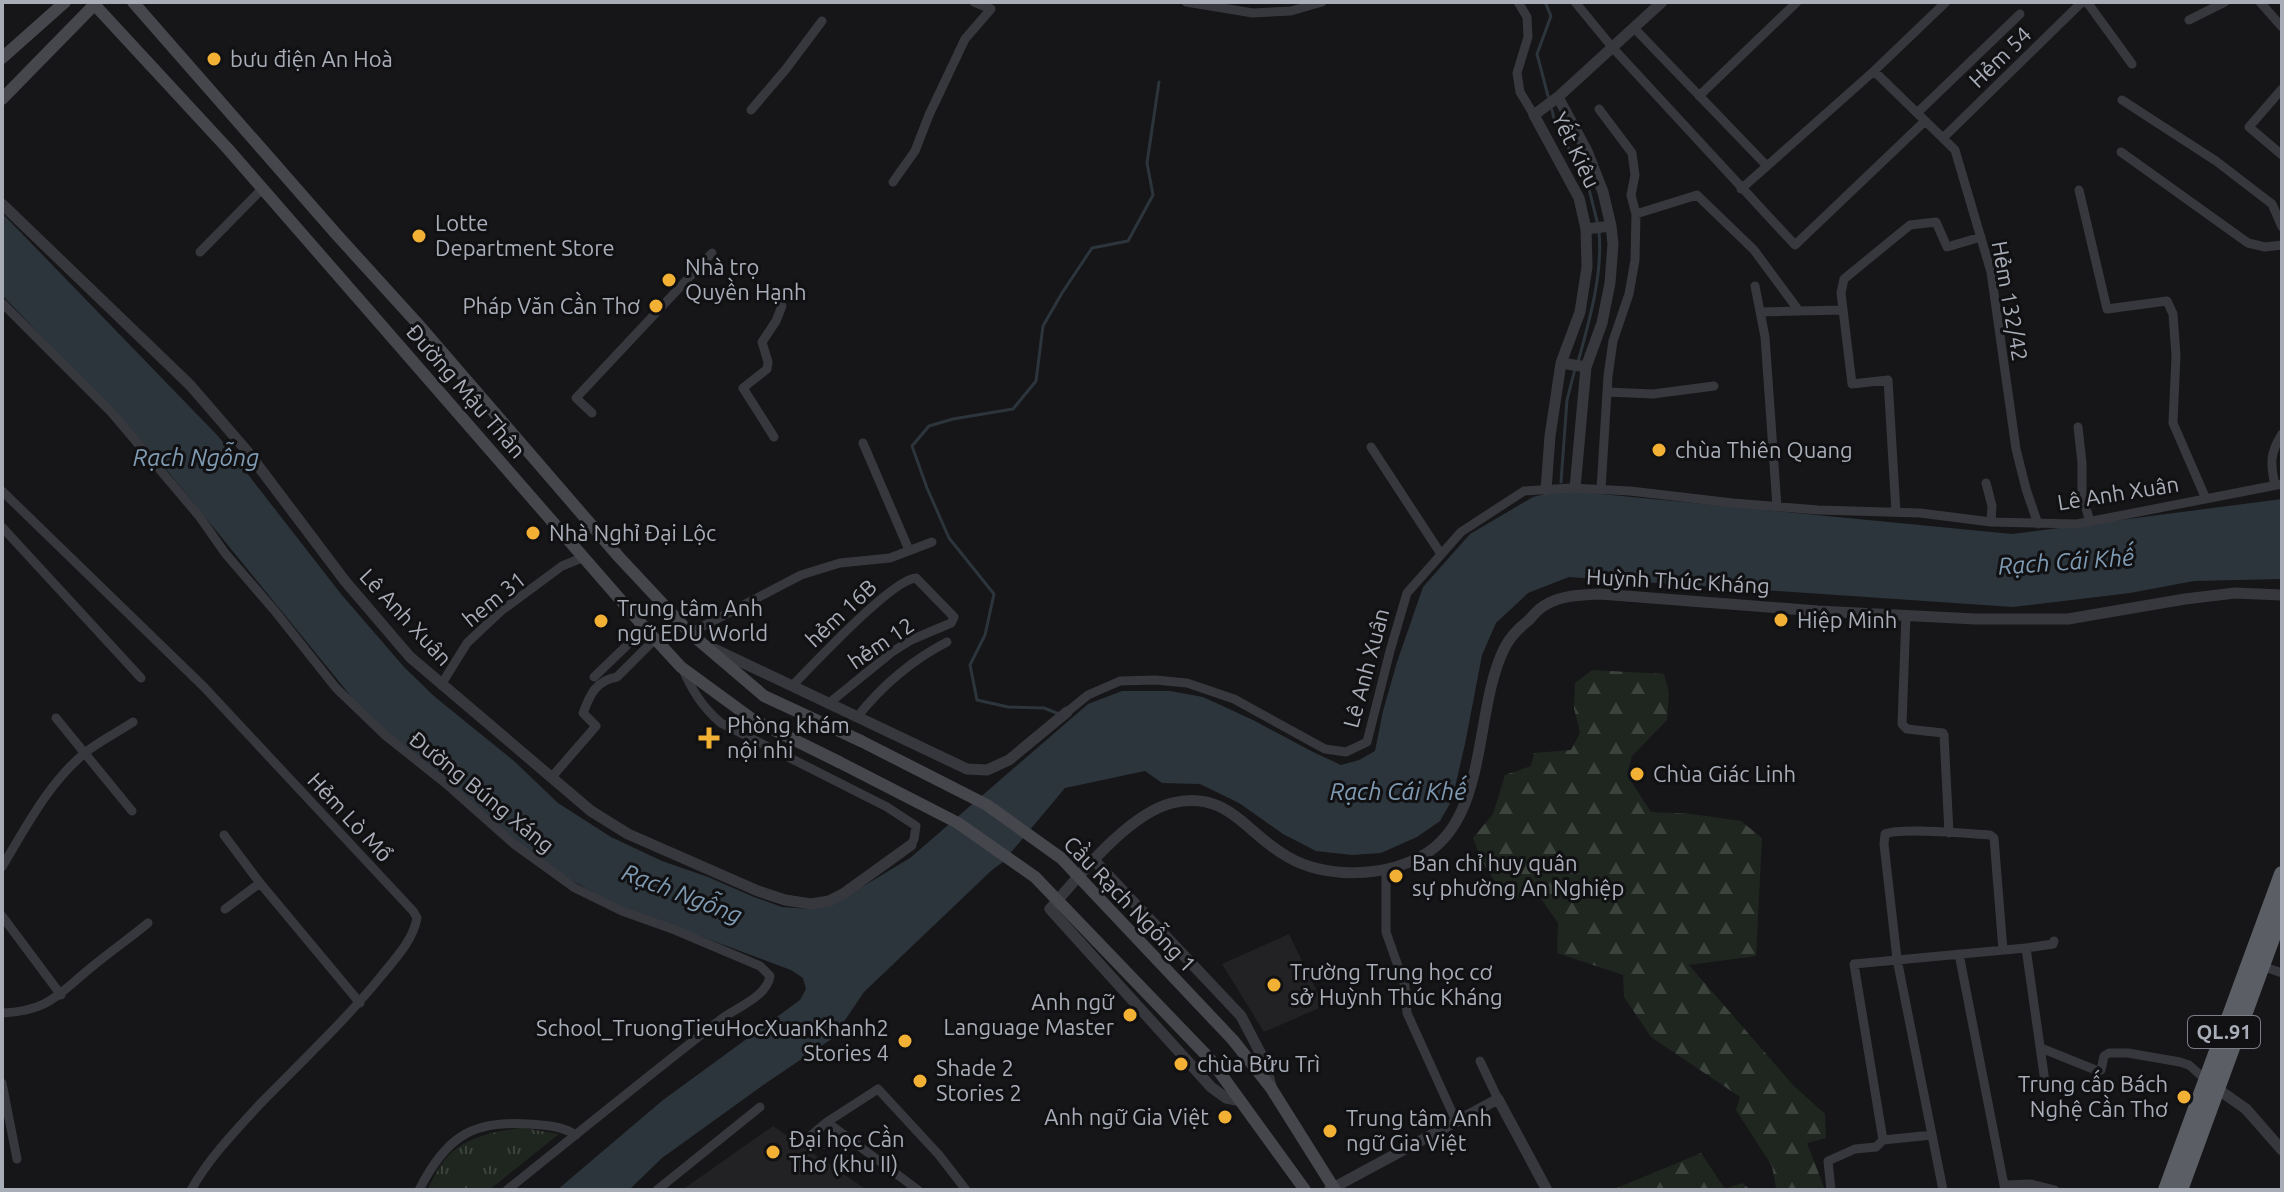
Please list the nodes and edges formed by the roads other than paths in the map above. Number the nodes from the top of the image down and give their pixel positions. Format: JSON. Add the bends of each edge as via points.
{"nodes":[{"id":1,"x":65,"y":2,"type":"edge"},
{"id":2,"x":133,"y":2,"type":"edge"},
{"id":3,"x":974,"y":2,"type":"edge"},
{"id":4,"x":1186,"y":2,"type":"edge"},
{"id":5,"x":1322,"y":2,"type":"edge"},
{"id":6,"x":1518,"y":2,"type":"edge"},
{"id":7,"x":1575,"y":2,"type":"edge"},
{"id":8,"x":1661,"y":2,"type":"edge"},
{"id":9,"x":1797,"y":2,"type":"edge"},
{"id":10,"x":1946,"y":2,"type":"edge"},
{"id":11,"x":2084,"y":2,"type":"edge"},
{"id":12,"x":2225,"y":2,"type":"edge"},
{"id":13,"x":2260,"y":2,"type":"edge"},
{"id":14,"x":94,"y":3,"type":"edge"},
{"id":15,"x":993,"y":5,"type":"edge"},
{"id":16,"x":2020,"y":14,"type":"dead end"},
{"id":17,"x":2189,"y":20,"type":"dead end"},
{"id":18,"x":822,"y":21,"type":"dead end"},
{"id":19,"x":2282,"y":27,"type":"edge"},
{"id":20,"x":1634,"y":28,"type":"junction"},
{"id":21,"x":1612,"y":47,"type":"junction"},
{"id":22,"x":6,"y":54,"type":"edge"},
{"id":23,"x":2132,"y":64,"type":"dead end"},
{"id":24,"x":1874,"y":71,"type":"junction"},
{"id":25,"x":2282,"y":89,"type":"edge"},
{"id":26,"x":1699,"y":96,"type":"junction"},
{"id":27,"x":1558,"y":97,"type":"junction"},
{"id":28,"x":2,"y":99,"type":"edge"},
{"id":29,"x":2122,"y":100,"type":"dead end"},
{"id":30,"x":1599,"y":109,"type":"dead end"},
{"id":31,"x":751,"y":110,"type":"dead end"},
{"id":32,"x":1917,"y":113,"type":"junction"},
{"id":33,"x":1534,"y":115,"type":"junction"},
{"id":34,"x":1925,"y":121,"type":"junction"},
{"id":35,"x":1943,"y":138,"type":"junction"},
{"id":36,"x":2121,"y":152,"type":"dead end"},
{"id":37,"x":2282,"y":155,"type":"edge"},
{"id":38,"x":1767,"y":166,"type":"junction"},
{"id":39,"x":893,"y":182,"type":"dead end"},
{"id":40,"x":262,"y":189,"type":"junction"},
{"id":41,"x":1741,"y":189,"type":"junction"},
{"id":42,"x":2079,"y":190,"type":"dead end"},
{"id":43,"x":2,"y":204,"type":"edge"},
{"id":44,"x":1636,"y":214,"type":"junction"},
{"id":45,"x":1609,"y":226,"type":"junction"},
{"id":46,"x":2282,"y":227,"type":"edge"},
{"id":47,"x":1589,"y":228,"type":"junction"},
{"id":48,"x":337,"y":235,"type":"junction"},
{"id":49,"x":1981,"y":237,"type":"junction"},
{"id":50,"x":2282,"y":245,"type":"edge"},
{"id":51,"x":200,"y":252,"type":"dead end"},
{"id":52,"x":318,"y":252,"type":"junction"},
{"id":53,"x":712,"y":253,"type":"dead end"},
{"id":54,"x":1755,"y":286,"type":"dead end"},
{"id":55,"x":2,"y":303,"type":"edge"},
{"id":56,"x":782,"y":306,"type":"dead end"},
{"id":57,"x":1843,"y":310,"type":"junction"},
{"id":58,"x":1799,"y":311,"type":"junction"},
{"id":59,"x":1760,"y":312,"type":"junction"},
{"id":60,"x":1565,"y":364,"type":"junction"},
{"id":61,"x":1585,"y":367,"type":"junction"},
{"id":62,"x":1714,"y":386,"type":"dead end"},
{"id":63,"x":1607,"y":392,"type":"junction"},
{"id":64,"x":592,"y":413,"type":"dead end"},
{"id":65,"x":2078,"y":427,"type":"dead end"},
{"id":66,"x":2282,"y":434,"type":"edge"},
{"id":67,"x":774,"y":437,"type":"dead end"},
{"id":68,"x":863,"y":443,"type":"dead end"},
{"id":69,"x":1371,"y":447,"type":"dead end"},
{"id":70,"x":1986,"y":483,"type":"dead end"},
{"id":71,"x":2278,"y":485,"type":"edge"},
{"id":72,"x":1575,"y":488,"type":"junction"},
{"id":73,"x":1601,"y":489,"type":"junction"},
{"id":74,"x":1546,"y":490,"type":"junction"},
{"id":75,"x":2,"y":491,"type":"edge"},
{"id":76,"x":2206,"y":499,"type":"junction"},
{"id":77,"x":1777,"y":507,"type":"junction"},
{"id":78,"x":1896,"y":512,"type":"junction"},
{"id":79,"x":1991,"y":522,"type":"junction"},
{"id":80,"x":2090,"y":522,"type":"junction"},
{"id":81,"x":2038,"y":524,"type":"junction"},
{"id":82,"x":2,"y":527,"type":"edge"},
{"id":83,"x":932,"y":542,"type":"dead end"},
{"id":84,"x":909,"y":550,"type":"junction"},
{"id":85,"x":1441,"y":554,"type":"junction"},
{"id":86,"x":584,"y":557,"type":"junction"},
{"id":87,"x":2282,"y":595,"type":"edge"},
{"id":88,"x":1906,"y":615,"type":"junction"},
{"id":89,"x":954,"y":617,"type":"joint"},
{"id":90,"x":645,"y":628,"type":"junction"},
{"id":91,"x":690,"y":633,"type":"junction"},
{"id":92,"x":655,"y":639,"type":"junction"},
{"id":93,"x":947,"y":642,"type":"dead end"},
{"id":94,"x":702,"y":643,"type":"junction"},
{"id":95,"x":681,"y":667,"type":"junction"},
{"id":96,"x":594,"y":677,"type":"dead end"},
{"id":97,"x":141,"y":678,"type":"dead end"},
{"id":98,"x":441,"y":685,"type":"junction"},
{"id":99,"x":792,"y":686,"type":"junction"},
{"id":100,"x":828,"y":704,"type":"junction"},
{"id":101,"x":1062,"y":716,"type":"joint"},
{"id":102,"x":857,"y":717,"type":"junction"},
{"id":103,"x":56,"y":718,"type":"dead end"},
{"id":104,"x":133,"y":722,"type":"dead end"},
{"id":105,"x":861,"y":741,"type":"joint"},
{"id":106,"x":86,"y":752,"type":"junction"},
{"id":107,"x":551,"y":778,"type":"junction"},
{"id":108,"x":132,"y":811,"type":"dead end"},
{"id":109,"x":1949,"y":833,"type":"junction"},
{"id":110,"x":224,"y":835,"type":"dead end"},
{"id":111,"x":911,"y":845,"type":"joint"},
{"id":112,"x":1093,"y":859,"type":"junction"},
{"id":113,"x":2,"y":867,"type":"edge"},
{"id":114,"x":1386,"y":870,"type":"junction"},
{"id":115,"x":2282,"y":874,"type":"edge"},
{"id":116,"x":260,"y":883,"type":"junction"},
{"id":117,"x":225,"y":909,"type":"dead end"},
{"id":118,"x":2282,"y":911,"type":"edge"},
{"id":119,"x":2,"y":916,"type":"edge"},
{"id":120,"x":148,"y":923,"type":"dead end"},
{"id":121,"x":2054,"y":941,"type":"dead end"},
{"id":122,"x":2026,"y":948,"type":"junction"},
{"id":123,"x":2003,"y":950,"type":"junction"},
{"id":124,"x":1959,"y":954,"type":"junction"},
{"id":125,"x":1897,"y":959,"type":"junction"},
{"id":126,"x":2262,"y":966,"type":"junction"},
{"id":127,"x":2282,"y":973,"type":"edge"},
{"id":128,"x":61,"y":995,"type":"junction"},
{"id":129,"x":360,"y":1003,"type":"junction"},
{"id":130,"x":2,"y":1013,"type":"edge"},
{"id":131,"x":2041,"y":1048,"type":"junction"},
{"id":132,"x":1480,"y":1061,"type":"dead end"},
{"id":133,"x":2,"y":1083,"type":"edge"},
{"id":134,"x":2212,"y":1085,"type":"junction"},
{"id":135,"x":1271,"y":1088,"type":"junction"},
{"id":136,"x":2046,"y":1089,"type":"dead end"},
{"id":137,"x":1498,"y":1099,"type":"junction"},
{"id":138,"x":1241,"y":1101,"type":"junction"},
{"id":139,"x":760,"y":1107,"type":"dead end"},
{"id":140,"x":1456,"y":1121,"type":"junction"},
{"id":141,"x":827,"y":1122,"type":"junction"},
{"id":142,"x":576,"y":1135,"type":"junction"},
{"id":143,"x":1932,"y":1135,"type":"junction"},
{"id":144,"x":1883,"y":1140,"type":"junction"},
{"id":145,"x":803,"y":1142,"type":"dead end"},
{"id":146,"x":2282,"y":1150,"type":"edge"},
{"id":147,"x":17,"y":1159,"type":"dead end"},
{"id":148,"x":2004,"y":1187,"type":"edge"},
{"id":149,"x":1333,"y":1189,"type":"edge"},
{"id":150,"x":191,"y":1190,"type":"edge"},
{"id":151,"x":419,"y":1190,"type":"edge"},
{"id":152,"x":507,"y":1190,"type":"edge"},
{"id":153,"x":657,"y":1190,"type":"edge"},
{"id":154,"x":918,"y":1190,"type":"edge"},
{"id":155,"x":966,"y":1190,"type":"edge"},
{"id":156,"x":1305,"y":1190,"type":"edge"},
{"id":157,"x":1547,"y":1190,"type":"edge"},
{"id":158,"x":1831,"y":1190,"type":"edge"},
{"id":159,"x":1943,"y":1190,"type":"edge"},
{"id":160,"x":2055,"y":1190,"type":"edge"},
{"id":161,"x":2166,"y":1190,"type":"edge"},
{"id":162,"x":2180,"y":1190,"type":"edge"}],
"edges":[{"from":1,"to":22,"type":"main road"},
{"from":2,"to":48,"type":"main road","name":"Đường Mậu Thân"},
{"from":3,"to":15,"type":"street"},
{"from":4,"to":5,"type":"street","via":[[1253,13],[1291,11]]},
{"from":6,"to":33,"type":"street","via":[[1527,17],[1528,37],[1517,73],[1520,92]]},
{"from":7,"to":21,"type":"street"},
{"from":8,"to":20,"type":"street"},
{"from":9,"to":26,"type":"street"},
{"from":10,"to":24,"type":"street"},
{"from":11,"to":23,"type":"street"},
{"from":11,"to":35,"type":"street","name":"Hẻm 54"},
{"from":12,"to":17,"type":"street"},
{"from":13,"to":19,"type":"street"},
{"from":14,"to":28,"type":"main road"},
{"from":14,"to":40,"type":"main road","name":"Đường Mậu Thân"},
{"from":15,"to":39,"type":"street","via":[[965,39],[915,151]]},
{"from":16,"to":32,"type":"street"},
{"from":18,"to":31,"type":"street"},
{"from":20,"to":21,"type":"street"},
{"from":20,"to":26,"type":"street"},
{"from":21,"to":27,"type":"street"},
{"from":21,"to":41,"type":"street"},
{"from":24,"to":32,"type":"street","name":"Hẻm 132/42"},
{"from":24,"to":38,"type":"street"},
{"from":25,"to":37,"type":"street","via":[[2249,127]]},
{"from":26,"to":38,"type":"street"},
{"from":27,"to":33,"type":"street","name":"Yết Kiêu"},
{"from":27,"to":45,"type":"street","name":"Yết Kiêu","via":[[1587,151]]},
{"from":29,"to":46,"type":"street","via":[[2261,195],[2272,204]]},
{"from":30,"to":44,"type":"street","via":[[1632,153]]},
{"from":32,"to":34,"type":"street","name":"Hẻm 132/42"},
{"from":33,"to":47,"type":"street","name":"Yết Kiêu","via":[[1579,198]]},
{"from":34,"to":35,"type":"street","name":"Hẻm 132/42"},
{"from":34,"to":41,"type":"street","via":[[1795,245]]},
{"from":35,"to":49,"type":"street","name":"Hẻm 132/42","via":[[1955,150]]},
{"from":36,"to":50,"type":"street","via":[[2248,243]]},
{"from":38,"to":41,"type":"street"},
{"from":40,"to":51,"type":"street"},
{"from":40,"to":52,"type":"main road","name":"Đường Mậu Thân"},
{"from":42,"to":76,"type":"street","via":[[2107,309],[2167,301],[2173,314],[2173,423]]},
{"from":43,"to":98,"type":"street","name":"Lê Anh Xuân","via":[[190,385],[355,592]]},
{"from":44,"to":58,"type":"street","via":[[1697,195],[1754,250]]},
{"from":44,"to":63,"type":"street","via":[[1635,260],[1613,341]]},
{"from":45,"to":47,"type":"street"},
{"from":45,"to":61,"type":"street","name":"Yết Kiêu","via":[[1610,283]]},
{"from":47,"to":60,"type":"street","name":"Yết Kiêu","via":[[1580,312]]},
{"from":48,"to":52,"type":"main road"},
{"from":48,"to":91,"type":"main road","name":"Đường Mậu Thân"},
{"from":49,"to":57,"type":"street","via":[[1947,247],[1936,222],[1910,225],[1844,279]]},
{"from":49,"to":81,"type":"street","name":"Hẻm 132/42","via":[[1991,272],[2016,449]]},
{"from":52,"to":86,"type":"main road","name":"Đường Mậu Thân"},
{"from":53,"to":64,"type":"street","via":[[576,398]]},
{"from":54,"to":59,"type":"street"},
{"from":55,"to":142,"type":"street","name":"Đường Búng Xáng","via":[[112,413],[336,688],[386,736],[575,888],[770,976],[760,993]]},
{"from":56,"to":67,"type":"street","via":[[762,342],[767,369],[743,388]]},
{"from":57,"to":58,"type":"street"},
{"from":57,"to":78,"type":"street","via":[[1852,384],[1888,380]]},
{"from":58,"to":59,"type":"street"},
{"from":59,"to":77,"type":"street"},
{"from":60,"to":61,"type":"street"},
{"from":60,"to":74,"type":"street","name":"Yết Kiêu","via":[[1550,436]]},
{"from":61,"to":72,"type":"street","name":"Yết Kiêu"},
{"from":62,"to":63,"type":"street","via":[[1653,394]]},
{"from":63,"to":73,"type":"street"},
{"from":65,"to":80,"type":"street","via":[[2082,494]]},
{"from":66,"to":71,"type":"street","via":[[2272,449]]},
{"from":68,"to":84,"type":"street"},
{"from":69,"to":85,"type":"street"},
{"from":70,"to":79,"type":"street"},
{"from":71,"to":76,"type":"street","name":"Lê Anh Xuân"},
{"from":72,"to":73,"type":"street","name":"Lê Anh Xuân"},
{"from":72,"to":74,"type":"street","name":"Lê Anh Xuân"},
{"from":73,"to":77,"type":"street","name":"Lê Anh Xuân"},
{"from":74,"to":85,"type":"street","name":"Lê Anh Xuân","via":[[1524,491],[1461,532]]},
{"from":75,"to":129,"type":"street","name":"Hẻm Lò Mổ","via":[[204,687],[413,911],[416,926],[403,950]]},
{"from":76,"to":80,"type":"street","name":"Lê Anh Xuân"},
{"from":77,"to":78,"type":"street","name":"Lê Anh Xuân"},
{"from":78,"to":79,"type":"street","name":"Lê Anh Xuân"},
{"from":79,"to":81,"type":"street","name":"Lê Anh Xuân"},
{"from":80,"to":81,"type":"street","name":"Lê Anh Xuân"},
{"from":82,"to":97,"type":"street"},
{"from":83,"to":84,"type":"street"},
{"from":84,"to":91,"type":"street","via":[[801,575]]},
{"from":85,"to":101,"type":"street","name":"Lê Anh Xuân","via":[[1407,593],[1367,742],[1346,752],[1325,749],[1234,699],[1187,683],[1120,681],[1088,695]]},
{"from":86,"to":90,"type":"main road","name":"Đường Mậu Thân"},
{"from":86,"to":98,"type":"street","name":"hem 31","via":[[562,566],[501,611],[467,643]]},
{"from":87,"to":88,"type":"street","name":"Huỳnh Thúc Kháng","via":[[2235,593],[2068,619]]},
{"from":88,"to":109,"type":"street","via":[[1902,724],[1944,735]]},
{"from":88,"to":114,"type":"street","name":"Huỳnh Thúc Kháng","via":[[1600,594],[1545,604],[1505,646],[1487,700],[1464,806],[1429,852]]},
{"from":89,"to":99,"type":"street","name":"hẻm 16B","via":[[916,578],[909,578]]},
{"from":89,"to":100,"type":"street","name":"hẻm 12","via":[[892,652]]},
{"from":90,"to":92,"type":"main road","name":"Đường Mậu Thân"},
{"from":90,"to":96,"type":"street"},
{"from":91,"to":94,"type":"main road","name":"Đường Mậu Thân"},
{"from":92,"to":95,"type":"main road","name":"Đường Mậu Thân"},
{"from":92,"to":107,"type":"street","via":[[617,677],[589,694],[583,713],[599,729]]},
{"from":93,"to":102,"type":"street","via":[[918,658]]},
{"from":94,"to":99,"type":"street","name":"Lê Anh Xuân"},
{"from":94,"to":105,"type":"main road","name":"Đường Mậu Thân","via":[[764,696]]},
{"from":95,"to":111,"type":"street","via":[[694,693],[721,723],[887,807],[916,826]]},
{"from":95,"to":138,"type":"main road","name":"Đường Mậu Thân","bridge":true,"via":[[752,719],[958,823],[1035,877],[1210,1059]]},
{"from":98,"to":107,"type":"street","name":"Lê Anh Xuân"},
{"from":99,"to":100,"type":"street","name":"Lê Anh Xuân"},
{"from":100,"to":102,"type":"street","name":"Lê Anh Xuân"},
{"from":101,"to":102,"type":"street","name":"Lê Anh Xuân","via":[[1009,760],[987,770],[967,769]]},
{"from":103,"to":106,"type":"street"},
{"from":104,"to":106,"type":"street"},
{"from":105,"to":135,"type":"main road","name":"Cầu Rạch Ngỗng 1","bridge":true,"via":[[987,805],[1061,858],[1233,1040]]},
{"from":106,"to":108,"type":"street"},
{"from":106,"to":113,"type":"street","via":[[40,804]]},
{"from":107,"to":111,"type":"street","name":"Lê Anh Xuân","via":[[628,834],[785,900],[829,901]]},
{"from":109,"to":123,"type":"street","via":[[1994,838]]},
{"from":109,"to":125,"type":"street","via":[[1885,834]]},
{"from":110,"to":116,"type":"street"},
{"from":112,"to":114,"type":"street","name":"Huỳnh Thúc Kháng","via":[[1159,808],[1204,801],[1234,815],[1287,857],[1313,868]]},
{"from":112,"to":135,"type":"street","via":[[1241,1016],[1264,1060]]},
{"from":112,"to":138,"type":"street","name":"Huỳnh Thúc Kháng","via":[[1050,909],[1211,1087]]},
{"from":114,"to":140,"type":"street","via":[[1386,932],[1405,986],[1407,1013]]},
{"from":115,"to":134,"type":"highway","number":"QL.91"},
{"from":116,"to":117,"type":"street"},
{"from":116,"to":129,"type":"street"},
{"from":118,"to":126,"type":"highway","number":"QL.91"},
{"from":119,"to":128,"type":"street"},
{"from":120,"to":128,"type":"street"},
{"from":121,"to":122,"type":"street"},
{"from":122,"to":123,"type":"street"},
{"from":122,"to":131,"type":"street"},
{"from":123,"to":124,"type":"street"},
{"from":124,"to":125,"type":"street"},
{"from":124,"to":148,"type":"street"},
{"from":125,"to":143,"type":"street"},
{"from":125,"to":144,"type":"street","via":[[1854,964]]},
{"from":126,"to":127,"type":"street"},
{"from":126,"to":134,"type":"highway","number":"QL.91"},
{"from":128,"to":130,"type":"street","via":[[30,1011]]},
{"from":129,"to":150,"type":"street","name":"Hẻm Lò Mổ","via":[[238,1128]]},
{"from":131,"to":134,"type":"street","via":[[2098,1071],[2109,1053],[2156,1057],[2189,1065]]},
{"from":131,"to":136,"type":"street"},
{"from":132,"to":137,"type":"street"},
{"from":133,"to":147,"type":"street"},
{"from":134,"to":146,"type":"street","via":[[2246,1109]]},
{"from":134,"to":161,"type":"highway","number":"QL.91"},
{"from":134,"to":162,"type":"highway","number":"QL.91"},
{"from":135,"to":149,"type":"main road"},
{"from":137,"to":140,"type":"street"},
{"from":137,"to":157,"type":"street"},
{"from":138,"to":156,"type":"main road"},
{"from":139,"to":153,"type":"street"},
{"from":140,"to":149,"type":"street"},
{"from":141,"to":145,"type":"street"},
{"from":141,"to":154,"type":"street"},
{"from":141,"to":155,"type":"street","via":[[878,1089]]},
{"from":142,"to":151,"type":"street","via":[[565,1128],[500,1122],[472,1129],[445,1151]]},
{"from":142,"to":152,"type":"street","name":"Đường Búng Xáng"},
{"from":143,"to":144,"type":"street"},
{"from":143,"to":159,"type":"street"},
{"from":144,"to":158,"type":"street","via":[[1876,1147],[1828,1161]]},
{"from":148,"to":160,"type":"street","via":[[2031,1184]]}]}
